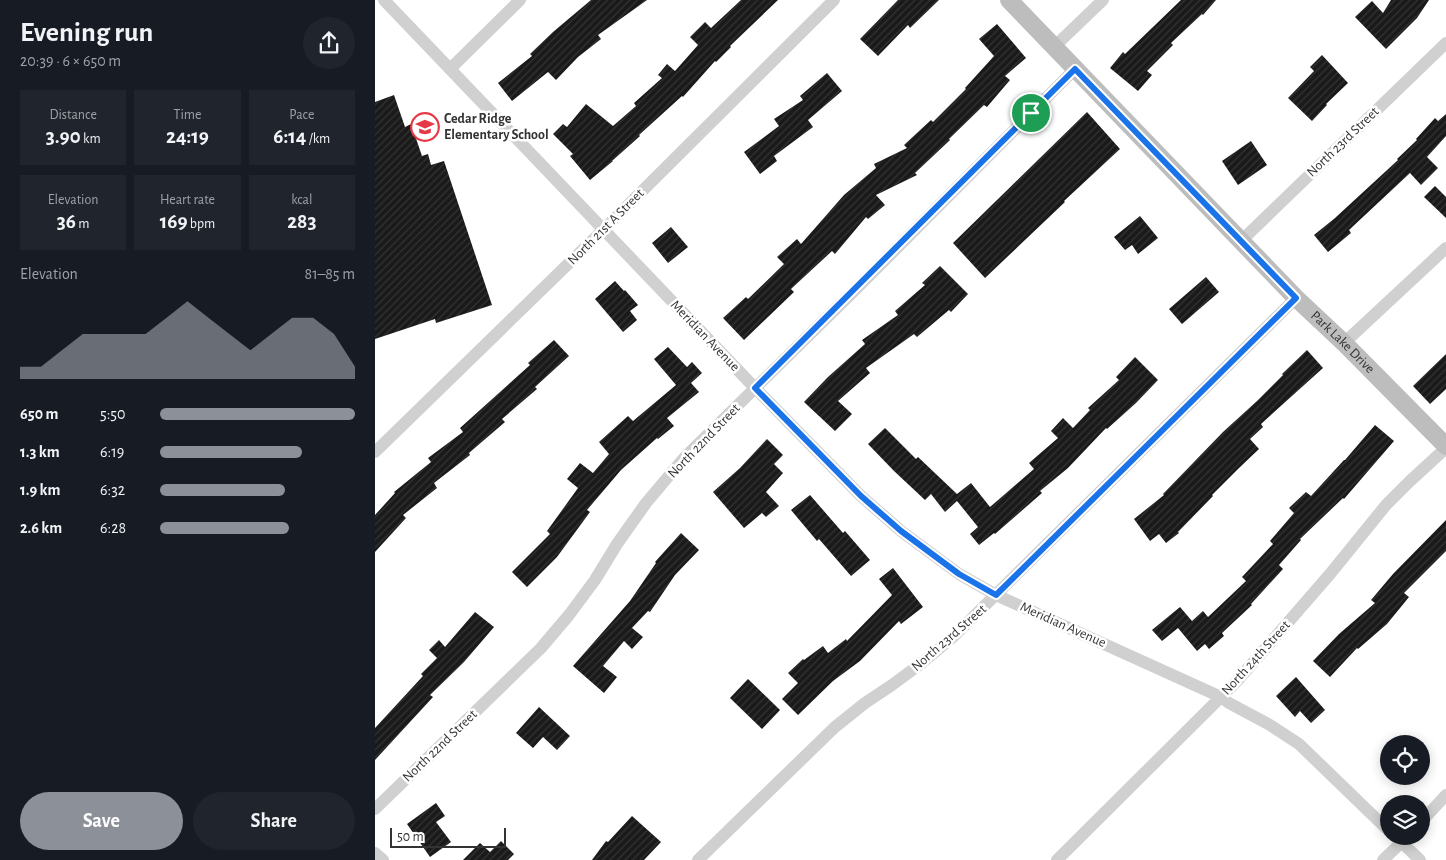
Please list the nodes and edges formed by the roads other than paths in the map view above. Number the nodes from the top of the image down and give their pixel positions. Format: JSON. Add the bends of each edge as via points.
{"nodes":[{"id":1,"x":384,"y":0,"type":"edge"},
{"id":2,"x":520,"y":0,"type":"edge"},
{"id":3,"x":835,"y":0,"type":"edge"},
{"id":4,"x":1009,"y":0,"type":"edge"},
{"id":5,"x":1103,"y":0,"type":"edge"},
{"id":6,"x":1446,"y":43,"type":"edge"},
{"id":7,"x":1054,"y":48,"type":"junction"},
{"id":8,"x":450,"y":69,"type":"junction"},
{"id":9,"x":1075,"y":69,"type":"junction"},
{"id":10,"x":603,"y":230,"type":"junction"},
{"id":11,"x":1241,"y":240,"type":"junction"},
{"id":12,"x":1446,"y":248,"type":"edge"},
{"id":13,"x":1296,"y":298,"type":"junction"},
{"id":14,"x":1344,"y":343,"type":"junction"},
{"id":15,"x":755,"y":388,"type":"junction"},
{"id":16,"x":1446,"y":447,"type":"edge"},
{"id":17,"x":375,"y":452,"type":"edge"},
{"id":18,"x":996,"y":595,"type":"junction"},
{"id":19,"x":1221,"y":697,"type":"junction"},
{"id":20,"x":1446,"y":795,"type":"edge"},
{"id":21,"x":375,"y":809,"type":"edge"},
{"id":22,"x":1430,"y":812,"type":"edge"},
{"id":23,"x":1380,"y":822,"type":"edge"},
{"id":24,"x":1395,"y":845,"type":"edge"},
{"id":25,"x":1407,"y":845,"type":"edge"},
{"id":26,"x":375,"y":853,"type":"edge"},
{"id":27,"x":383,"y":860,"type":"edge"},
{"id":28,"x":699,"y":860,"type":"edge"},
{"id":29,"x":1057,"y":860,"type":"edge"},
{"id":30,"x":1383,"y":860,"type":"edge"},
{"id":31,"x":1419,"y":860,"type":"edge"}],
"edges":[{"from":1,"to":8,"type":"street","name":"Meridian Avenue"},
{"from":2,"to":8,"type":"street"},
{"from":3,"to":10,"type":"street","name":"North 21st A Street"},
{"from":4,"to":7,"type":"street","name":"Park Lake Drive"},
{"from":5,"to":7,"type":"street"},
{"from":6,"to":11,"type":"street","name":"North 23rd Street"},
{"from":7,"to":9,"type":"street","name":"Park Lake Drive"},
{"from":8,"to":10,"type":"street","name":"Meridian Avenue"},
{"from":9,"to":11,"type":"street","name":"Park Lake Drive"},
{"from":9,"to":15,"type":"street","name":"North 22nd Street"},
{"from":10,"to":15,"type":"street","name":"Meridian Avenue"},
{"from":10,"to":17,"type":"street","name":"North 21st A Street"},
{"from":11,"to":13,"type":"street","name":"Park Lake Drive"},
{"from":12,"to":14,"type":"street"},
{"from":13,"to":14,"type":"street","name":"Park Lake Drive"},
{"from":13,"to":18,"type":"street","name":"North 23rd Street"},
{"from":14,"to":16,"type":"street","name":"Park Lake Drive"},
{"from":15,"to":18,"type":"street","name":"Meridian Avenue","via":[[861,496],[901,531],[959,574]]},
{"from":15,"to":21,"type":"street","name":"North 22nd Street","via":[[684,458],[646,503],[595,580],[541,648]]},
{"from":16,"to":19,"type":"street","name":"North 24th Street","via":[[1386,505],[1330,574]]},
{"from":18,"to":19,"type":"street","name":"Meridian Avenue"},
{"from":18,"to":28,"type":"street","name":"North 23rd Street","via":[[923,662],[835,727]]},
{"from":19,"to":23,"type":"street","name":"Meridian Avenue","via":[[1299,744]]},
{"from":19,"to":29,"type":"street","name":"North 24th Street"},
{"from":20,"to":22,"type":"street"},
{"from":24,"to":30,"type":"street"},
{"from":25,"to":31,"type":"street"},
{"from":26,"to":27,"type":"street"}]}
